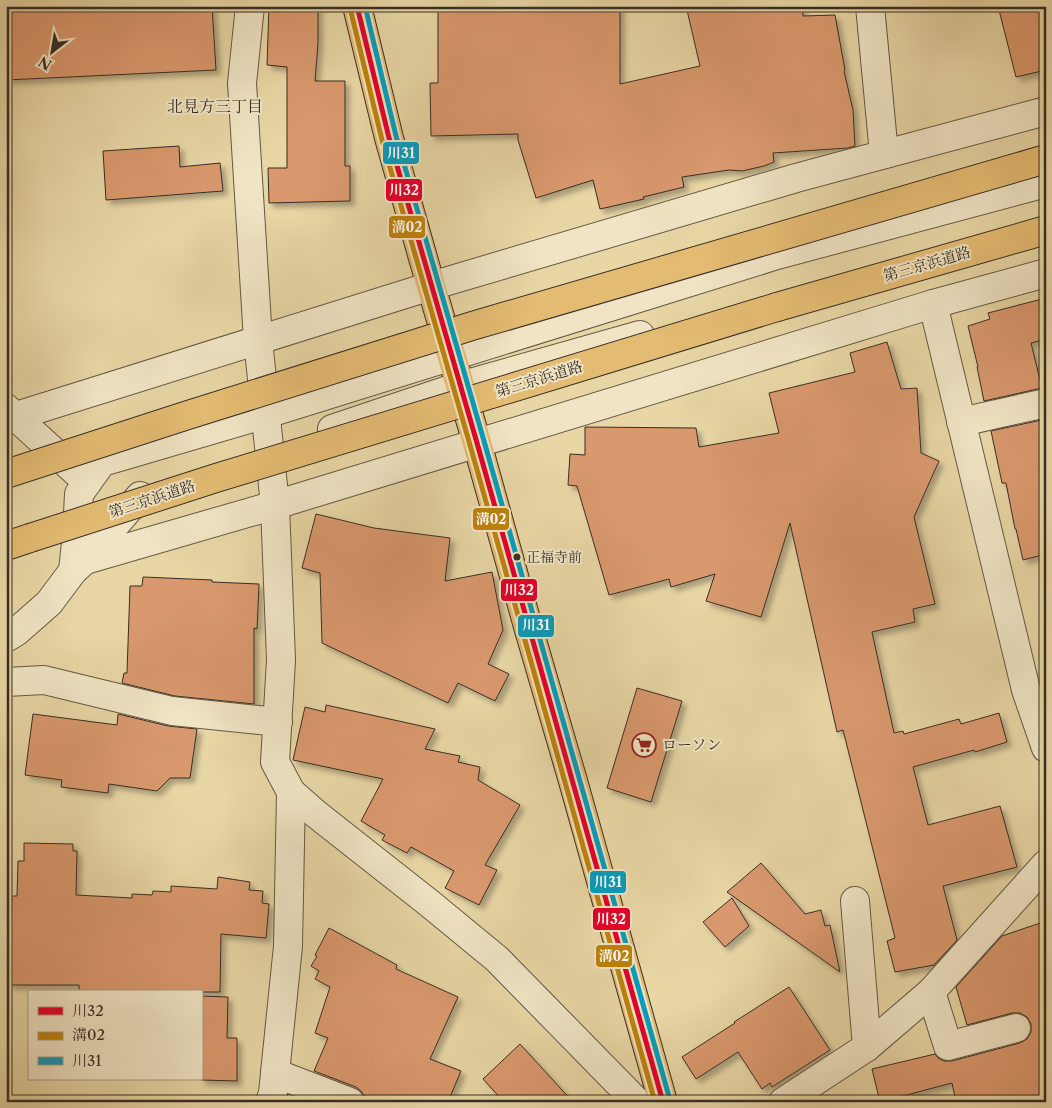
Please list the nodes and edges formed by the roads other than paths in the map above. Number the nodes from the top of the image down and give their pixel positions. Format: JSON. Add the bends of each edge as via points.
{"nodes":[{"id":1,"x":250,"y":6,"type":"edge"},
{"id":2,"x":357,"y":6,"type":"edge"},
{"id":3,"x":870,"y":6,"type":"edge"},
{"id":4,"x":1046,"y":111,"type":"edge"},
{"id":5,"x":884,"y":154,"type":"junction"},
{"id":6,"x":1046,"y":159,"type":"edge"},
{"id":7,"x":1046,"y":183,"type":"edge"},
{"id":8,"x":1046,"y":221,"type":"edge"},
{"id":9,"x":1046,"y":230,"type":"edge"},
{"id":10,"x":1046,"y":273,"type":"edge"},
{"id":11,"x":431,"y":286,"type":"junction"},
{"id":12,"x":933,"y":304,"type":"junction"},
{"id":13,"x":258,"y":340,"type":"junction"},
{"id":14,"x":451,"y":356,"type":"junction"},
{"id":15,"x":460,"y":386,"type":"junction"},
{"id":16,"x":1046,"y":402,"type":"edge"},
{"id":17,"x":11,"y":412,"type":"edge"},
{"id":18,"x":266,"y":414,"type":"junction"},
{"id":19,"x":961,"y":422,"type":"junction"},
{"id":20,"x":477,"y":443,"type":"junction"},
{"id":21,"x":270,"y":450,"type":"junction"},
{"id":22,"x":6,"y":474,"type":"edge"},
{"id":23,"x":87,"y":482,"type":"junction"},
{"id":24,"x":275,"y":505,"type":"junction"},
{"id":25,"x":18,"y":542,"type":"edge"},
{"id":26,"x":79,"y":566,"type":"junction"},
{"id":27,"x":6,"y":638,"type":"edge"},
{"id":28,"x":6,"y":682,"type":"edge"},
{"id":29,"x":278,"y":722,"type":"junction"},
{"id":30,"x":1046,"y":748,"type":"edge"},
{"id":31,"x":291,"y":792,"type":"junction"},
{"id":32,"x":1046,"y":864,"type":"edge"},
{"id":33,"x":855,"y":901,"type":"dead end"},
{"id":34,"x":932,"y":992,"type":"junction"},
{"id":35,"x":1016,"y":1028,"type":"dead end"},
{"id":36,"x":867,"y":1047,"type":"junction"},
{"id":37,"x":275,"y":1073,"type":"junction"},
{"id":38,"x":270,"y":1102,"type":"edge"},
{"id":39,"x":350,"y":1102,"type":"edge"},
{"id":40,"x":636,"y":1102,"type":"edge"},
{"id":41,"x":663,"y":1102,"type":"edge"},
{"id":42,"x":783,"y":1102,"type":"edge"}],
"edges":[{"from":1,"to":13,"type":"street","via":[[242,83]]},
{"from":2,"to":11,"type":"highway","via":[[389,138]]},
{"from":3,"to":5,"type":"street"},
{"from":4,"to":5,"type":"street"},
{"from":5,"to":11,"type":"street"},
{"from":6,"to":22,"type":"highway","bridge":true,"via":[[472,326]]},
{"from":7,"to":14,"type":"street","via":[[777,255]]},
{"from":8,"to":15,"type":"street"},
{"from":9,"to":25,"type":"highway","name":"第三京浜道路","bridge":true,"via":[[786,304]]},
{"from":10,"to":12,"type":"street"},
{"from":11,"to":13,"type":"street"},
{"from":11,"to":14,"type":"highway"},
{"from":12,"to":19,"type":"street"},
{"from":12,"to":20,"type":"street"},
{"from":13,"to":17,"type":"street"},
{"from":13,"to":18,"type":"street"},
{"from":14,"to":15,"type":"highway"},
{"from":14,"to":18,"type":"street"},
{"from":15,"to":20,"type":"highway"},
{"from":15,"to":21,"type":"street"},
{"from":16,"to":19,"type":"street"},
{"from":17,"to":23,"type":"street"},
{"from":18,"to":21,"type":"street"},
{"from":18,"to":23,"type":"street","via":[[102,462]]},
{"from":19,"to":30,"type":"street","via":[[1026,690]]},
{"from":20,"to":24,"type":"street"},
{"from":20,"to":41,"type":"highway"},
{"from":21,"to":24,"type":"street"},
{"from":21,"to":26,"type":"street","via":[[148,487]]},
{"from":23,"to":26,"type":"street","via":[[79,494]]},
{"from":24,"to":26,"type":"street"},
{"from":24,"to":29,"type":"street","via":[[281,660]]},
{"from":26,"to":27,"type":"street","via":[[49,603]]},
{"from":28,"to":29,"type":"street","via":[[44,680],[172,711]]},
{"from":29,"to":31,"type":"street","via":[[275,762]]},
{"from":31,"to":37,"type":"street","via":[[288,946]]},
{"from":31,"to":40,"type":"street","via":[[497,959]]},
{"from":32,"to":34,"type":"street"},
{"from":33,"to":36,"type":"street"},
{"from":34,"to":35,"type":"street","via":[[948,1046]]},
{"from":34,"to":36,"type":"street"},
{"from":36,"to":42,"type":"street"},
{"from":37,"to":38,"type":"street"},
{"from":37,"to":39,"type":"street"}]}
